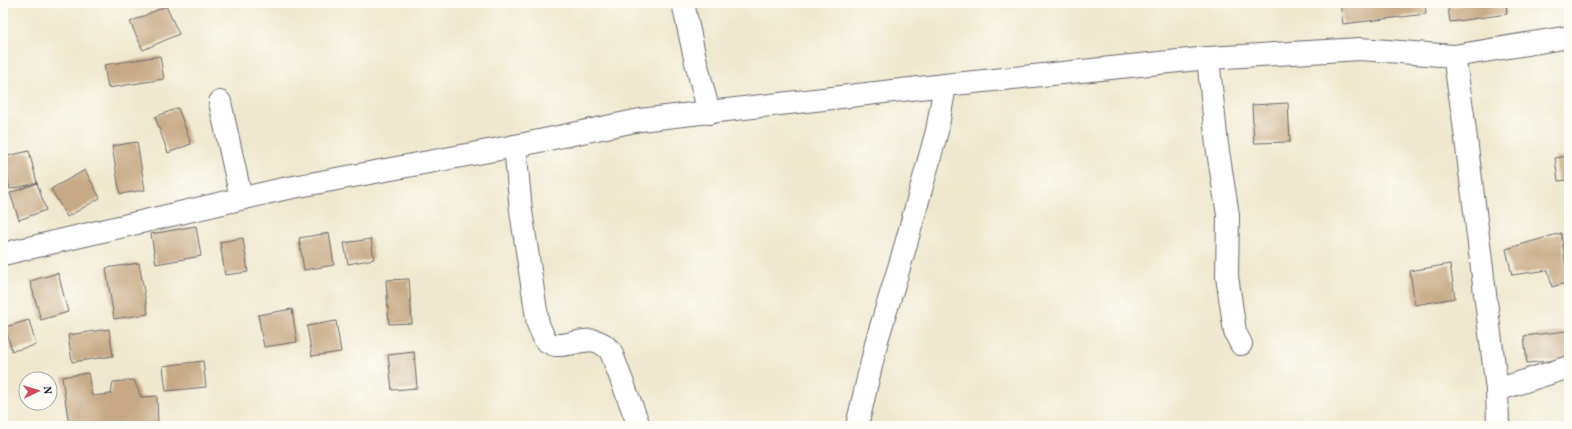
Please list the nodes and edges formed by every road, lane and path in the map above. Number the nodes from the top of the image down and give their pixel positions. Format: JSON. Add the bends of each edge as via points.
{"nodes":[{"id":1,"x":683,"y":3,"type":"edge"},
{"id":2,"x":1569,"y":37,"type":"edge"},
{"id":3,"x":1454,"y":56,"type":"junction"},
{"id":4,"x":1208,"y":58,"type":"junction"},
{"id":5,"x":945,"y":85,"type":"junction"},
{"id":6,"x":220,"y":102,"type":"dead end"},
{"id":7,"x":709,"y":113,"type":"junction"},
{"id":8,"x":515,"y":146,"type":"junction"},
{"id":9,"x":241,"y":198,"type":"junction"},
{"id":10,"x":3,"y":254,"type":"edge"},
{"id":11,"x":1241,"y":344,"type":"dead end"},
{"id":12,"x":1569,"y":367,"type":"edge"},
{"id":13,"x":1497,"y":390,"type":"junction"},
{"id":14,"x":639,"y":426,"type":"edge"},
{"id":15,"x":857,"y":426,"type":"edge"},
{"id":16,"x":1498,"y":426,"type":"edge"}],
"edges":[{"from":1,"to":7,"type":"street"},
{"from":2,"to":3,"type":"street"},
{"from":3,"to":4,"type":"street","via":[[1360,49]]},
{"from":3,"to":13,"type":"street"},
{"from":4,"to":5,"type":"street"},
{"from":4,"to":11,"type":"street","via":[[1217,145],[1228,215],[1227,276],[1235,332]]},
{"from":5,"to":7,"type":"street"},
{"from":5,"to":15,"type":"street","via":[[937,131],[877,340]]},
{"from":6,"to":9,"type":"street"},
{"from":7,"to":8,"type":"street","via":[[640,120]]},
{"from":8,"to":9,"type":"street"},
{"from":8,"to":14,"type":"street","via":[[521,211],[538,324],[545,340],[555,345],[593,340],[604,344],[611,352]]},
{"from":9,"to":10,"type":"street"},
{"from":12,"to":13,"type":"street"},
{"from":13,"to":16,"type":"street"}]}
